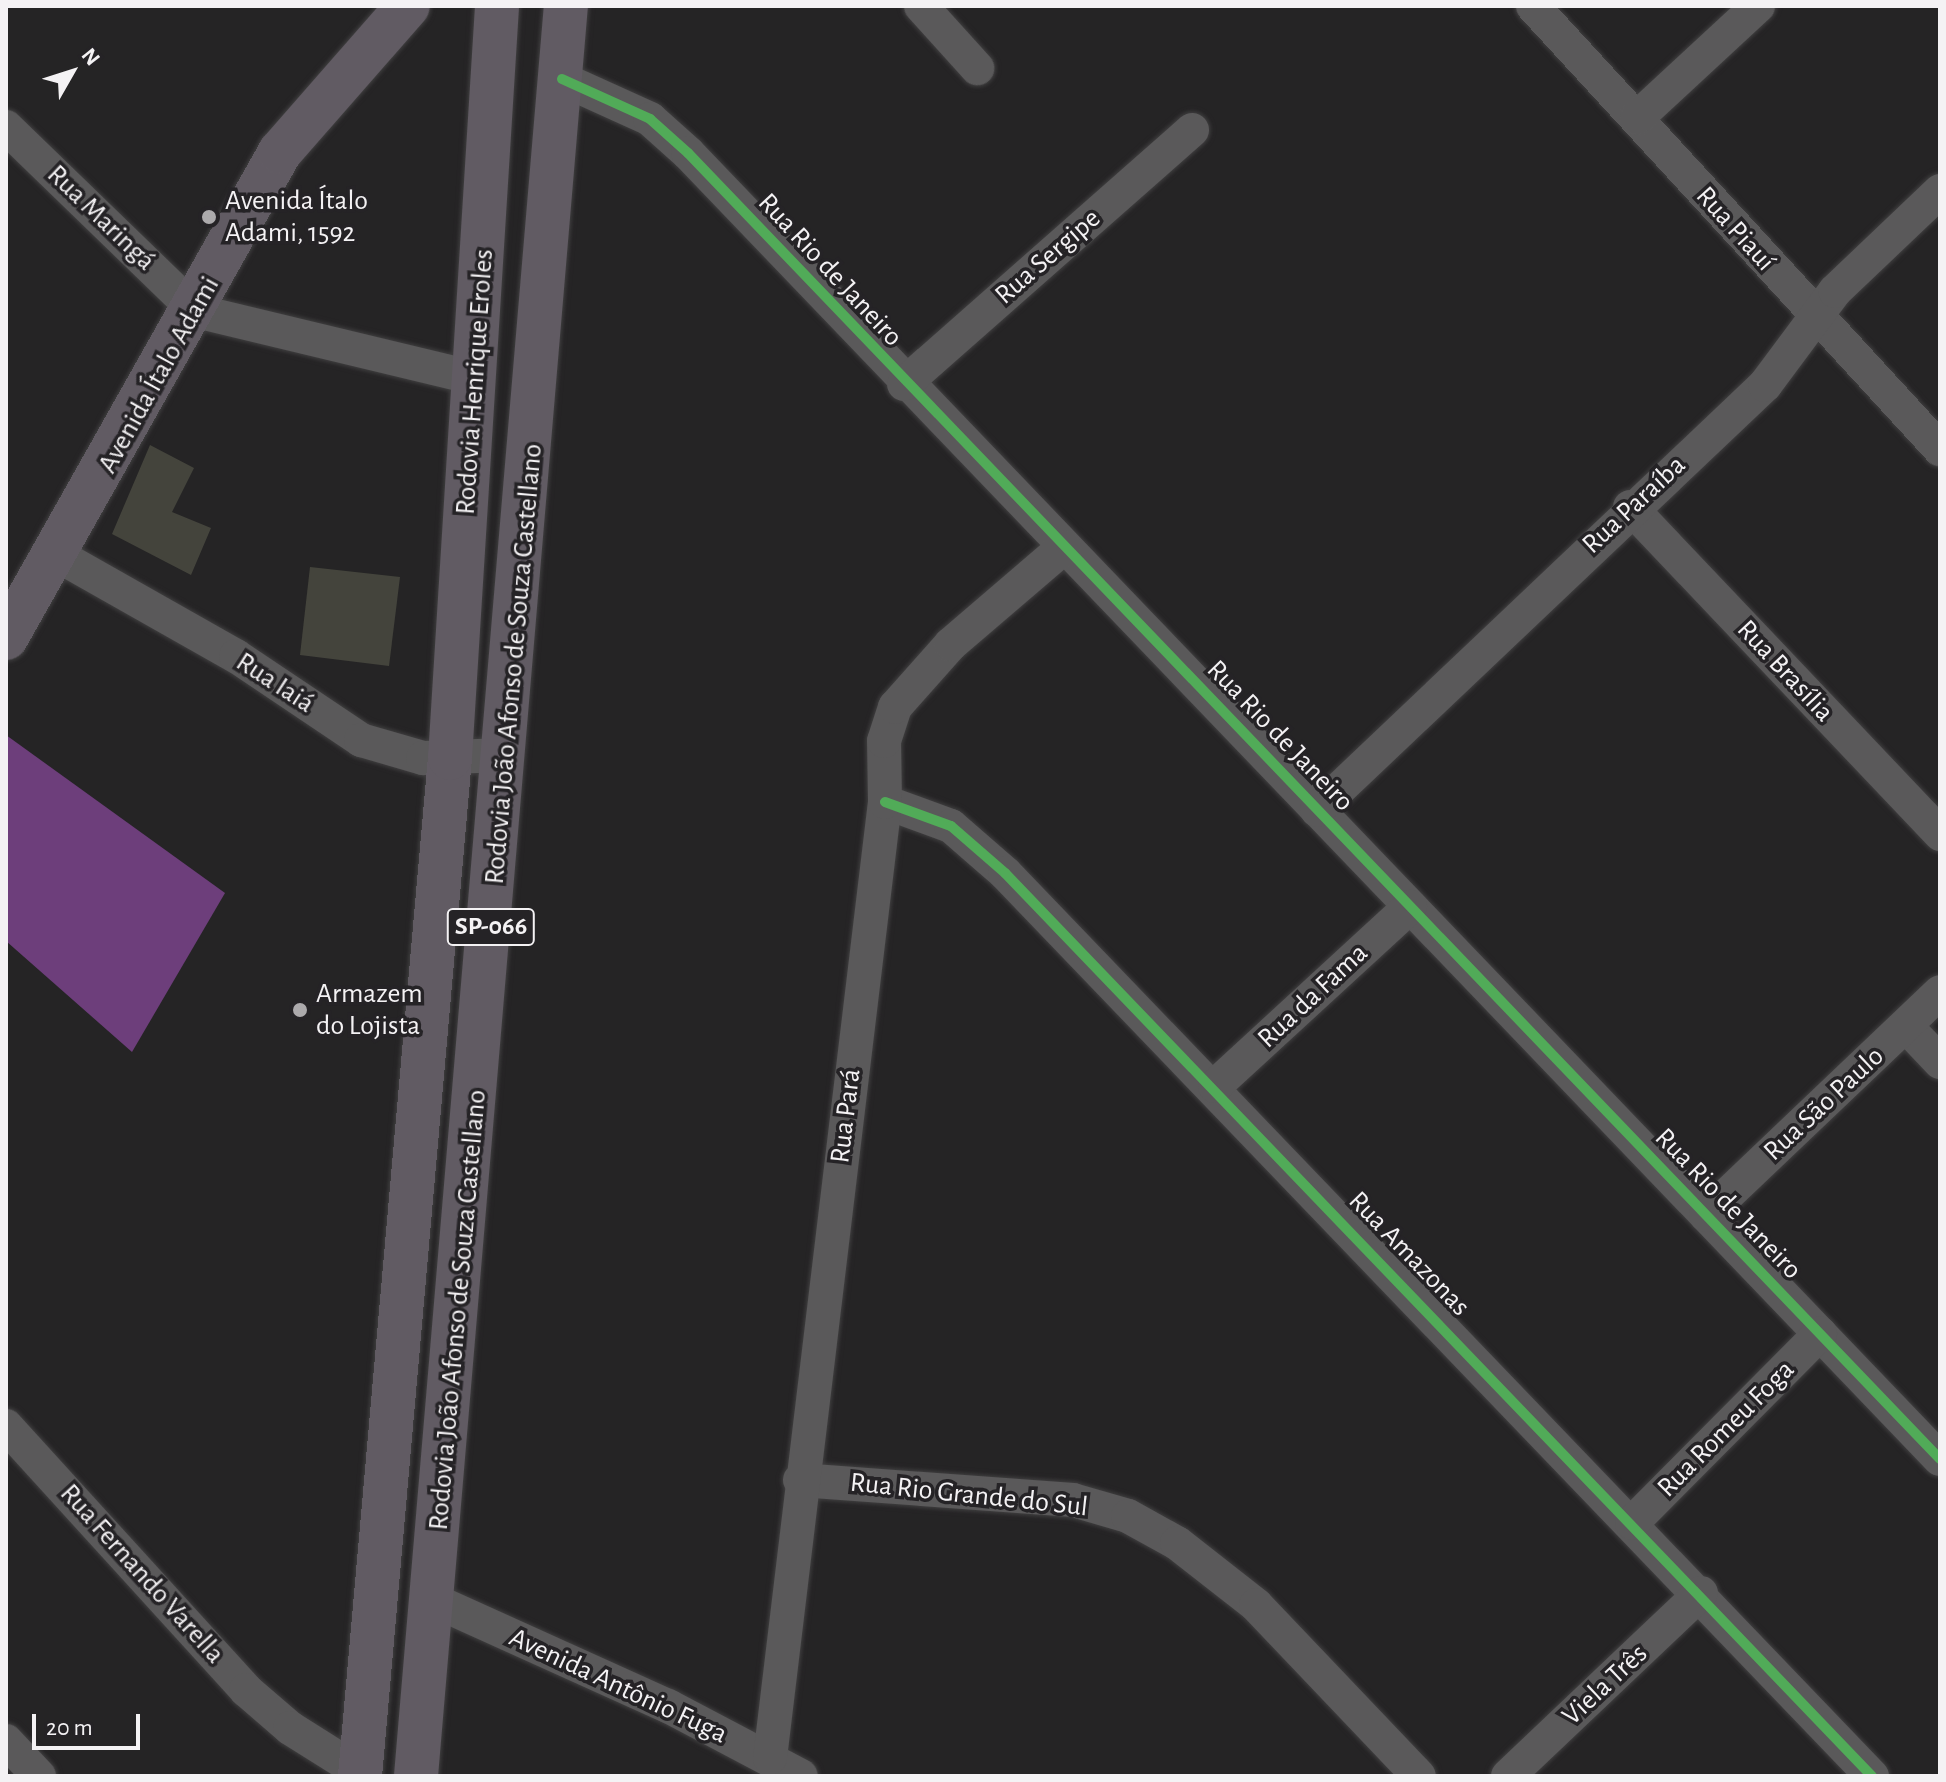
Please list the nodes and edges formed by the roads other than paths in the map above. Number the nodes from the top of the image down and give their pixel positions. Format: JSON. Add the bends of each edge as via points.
{"nodes":[{"id":1,"x":408,"y":6,"type":"edge"},
{"id":2,"x":497,"y":6,"type":"edge"},
{"id":3,"x":566,"y":6,"type":"edge"},
{"id":4,"x":921,"y":6,"type":"edge"},
{"id":5,"x":1758,"y":6,"type":"edge"},
{"id":6,"x":1536,"y":7,"type":"edge"},
{"id":7,"x":977,"y":68,"type":"dead end"},
{"id":8,"x":562,"y":79,"type":"junction"},
{"id":9,"x":1637,"y":118,"type":"junction"},
{"id":10,"x":6,"y":127,"type":"edge"},
{"id":11,"x":1192,"y":130,"type":"dead end"},
{"id":12,"x":1940,"y":191,"type":"edge"},
{"id":13,"x":196,"y":311,"type":"junction"},
{"id":14,"x":1814,"y":318,"type":"junction"},
{"id":15,"x":476,"y":378,"type":"junction"},
{"id":16,"x":904,"y":384,"type":"junction"},
{"id":17,"x":1940,"y":449,"type":"edge"},
{"id":18,"x":1630,"y":507,"type":"junction"},
{"id":19,"x":1064,"y":547,"type":"junction"},
{"id":20,"x":59,"y":556,"type":"junction"},
{"id":21,"x":6,"y":638,"type":"edge"},
{"id":22,"x":505,"y":755,"type":"junction"},
{"id":23,"x":450,"y":758,"type":"junction"},
{"id":24,"x":885,"y":802,"type":"junction"},
{"id":25,"x":1317,"y":810,"type":"junction"},
{"id":26,"x":1940,"y":834,"type":"edge"},
{"id":27,"x":1410,"y":907,"type":"junction"},
{"id":28,"x":1940,"y":992,"type":"edge"},
{"id":29,"x":1906,"y":1026,"type":"junction"},
{"id":30,"x":1940,"y":1062,"type":"edge"},
{"id":31,"x":1215,"y":1086,"type":"junction"},
{"id":32,"x":1706,"y":1215,"type":"junction"},
{"id":33,"x":1820,"y":1334,"type":"junction"},
{"id":34,"x":6,"y":1426,"type":"edge"},
{"id":35,"x":1940,"y":1459,"type":"edge"},
{"id":36,"x":800,"y":1480,"type":"junction"},
{"id":37,"x":1632,"y":1523,"type":"junction"},
{"id":38,"x":1701,"y":1593,"type":"junction"},
{"id":39,"x":433,"y":1600,"type":"junction"},
{"id":40,"x":6,"y":1741,"type":"edge"},
{"id":41,"x":770,"y":1758,"type":"junction"},
{"id":42,"x":360,"y":1774,"type":"edge"},
{"id":43,"x":39,"y":1776,"type":"edge"},
{"id":44,"x":416,"y":1776,"type":"edge"},
{"id":45,"x":801,"y":1776,"type":"edge"},
{"id":46,"x":1419,"y":1776,"type":"edge"},
{"id":47,"x":1508,"y":1776,"type":"edge"},
{"id":48,"x":1872,"y":1776,"type":"edge"}],
"edges":[{"from":1,"to":13,"type":"main road","name":"Avenida Ítalo Adami","via":[[280,152]]},
{"from":2,"to":15,"type":"main road","name":"Rodovia Henrique Eroles","number":"SP-066"},
{"from":3,"to":8,"type":"main road","number":"SP-066"},
{"from":4,"to":7,"type":"street"},
{"from":5,"to":9,"type":"street"},
{"from":6,"to":9,"type":"street","name":"Rua Piauí"},
{"from":8,"to":16,"type":"street","name":"Rua Rio de Janeiro","via":[[650,119]]},
{"from":8,"to":22,"type":"main road","name":"Rodovia João Afonso de Souza Castellano","number":"SP-066"},
{"from":9,"to":14,"type":"street","name":"Rua Piauí"},
{"from":10,"to":13,"type":"street","name":"Rua Maringá"},
{"from":11,"to":16,"type":"street","name":"Rua Sergipe"},
{"from":12,"to":14,"type":"street","name":"Rua Paraíba","via":[[1864,259]]},
{"from":13,"to":15,"type":"street"},
{"from":13,"to":20,"type":"main road","name":"Avenida Ítalo Adami"},
{"from":14,"to":17,"type":"street","name":"Rua Piauí"},
{"from":14,"to":18,"type":"street","name":"Rua Paraíba","via":[[1765,385]]},
{"from":15,"to":23,"type":"main road","name":"Rodovia Henrique Eroles","number":"SP-066"},
{"from":16,"to":19,"type":"street","name":"Rua Rio de Janeiro"},
{"from":18,"to":25,"type":"street","name":"Rua Paraíba"},
{"from":18,"to":26,"type":"street","name":"Rua Brasília"},
{"from":19,"to":24,"type":"street","name":"Rua Pará","via":[[963,631],[895,707],[884,741]]},
{"from":19,"to":25,"type":"street","name":"Rua Rio de Janeiro"},
{"from":20,"to":21,"type":"main road","name":"Avenida Ítalo Adami"},
{"from":20,"to":23,"type":"street","name":"Rua Iaiá","via":[[236,656],[361,740],[423,758]]},
{"from":22,"to":23,"type":"street","name":"Rua Iaiá"},
{"from":22,"to":39,"type":"main road","name":"Rodovia João Afonso de Souza Castellano","number":"SP-066"},
{"from":23,"to":42,"type":"main road","name":"Rodovia João Afonso de Souza Castellano","number":"SP-066"},
{"from":24,"to":31,"type":"street","name":"Rua Amazonas","via":[[921,811],[974,844]]},
{"from":24,"to":36,"type":"street","name":"Rua Pará"},
{"from":25,"to":27,"type":"street","name":"Rua Rio de Janeiro"},
{"from":27,"to":31,"type":"street","name":"Rua da Fama"},
{"from":27,"to":32,"type":"street","name":"Rua Rio de Janeiro"},
{"from":28,"to":29,"type":"street","name":"Rua São Paulo"},
{"from":29,"to":30,"type":"street"},
{"from":29,"to":32,"type":"street","name":"Rua São Paulo"},
{"from":31,"to":37,"type":"street","name":"Rua Amazonas"},
{"from":32,"to":33,"type":"street","name":"Rua Rio de Janeiro"},
{"from":33,"to":35,"type":"street","name":"Rua Rio de Janeiro"},
{"from":33,"to":37,"type":"street","name":"Rua Romeu Foga"},
{"from":34,"to":42,"type":"street","name":"Rua Fernando Varella","via":[[246,1690],[290,1728]]},
{"from":36,"to":41,"type":"street","name":"Rua Pará"},
{"from":36,"to":46,"type":"street","name":"Rua Rio Grande do Sul","via":[[1073,1500],[1128,1516],[1177,1543],[1256,1605]]},
{"from":37,"to":38,"type":"street","name":"Rua Amazonas"},
{"from":38,"to":47,"type":"street","name":"Viela Três"},
{"from":38,"to":48,"type":"street","name":"Rua Amazonas"},
{"from":39,"to":41,"type":"street","name":"Avenida Antônio Fuga"},
{"from":39,"to":44,"type":"main road","name":"Rodovia João Afonso de Souza Castellano","number":"SP-066"},
{"from":40,"to":43,"type":"street"},
{"from":41,"to":45,"type":"street","name":"Avenida Antônio Fuga"}]}
